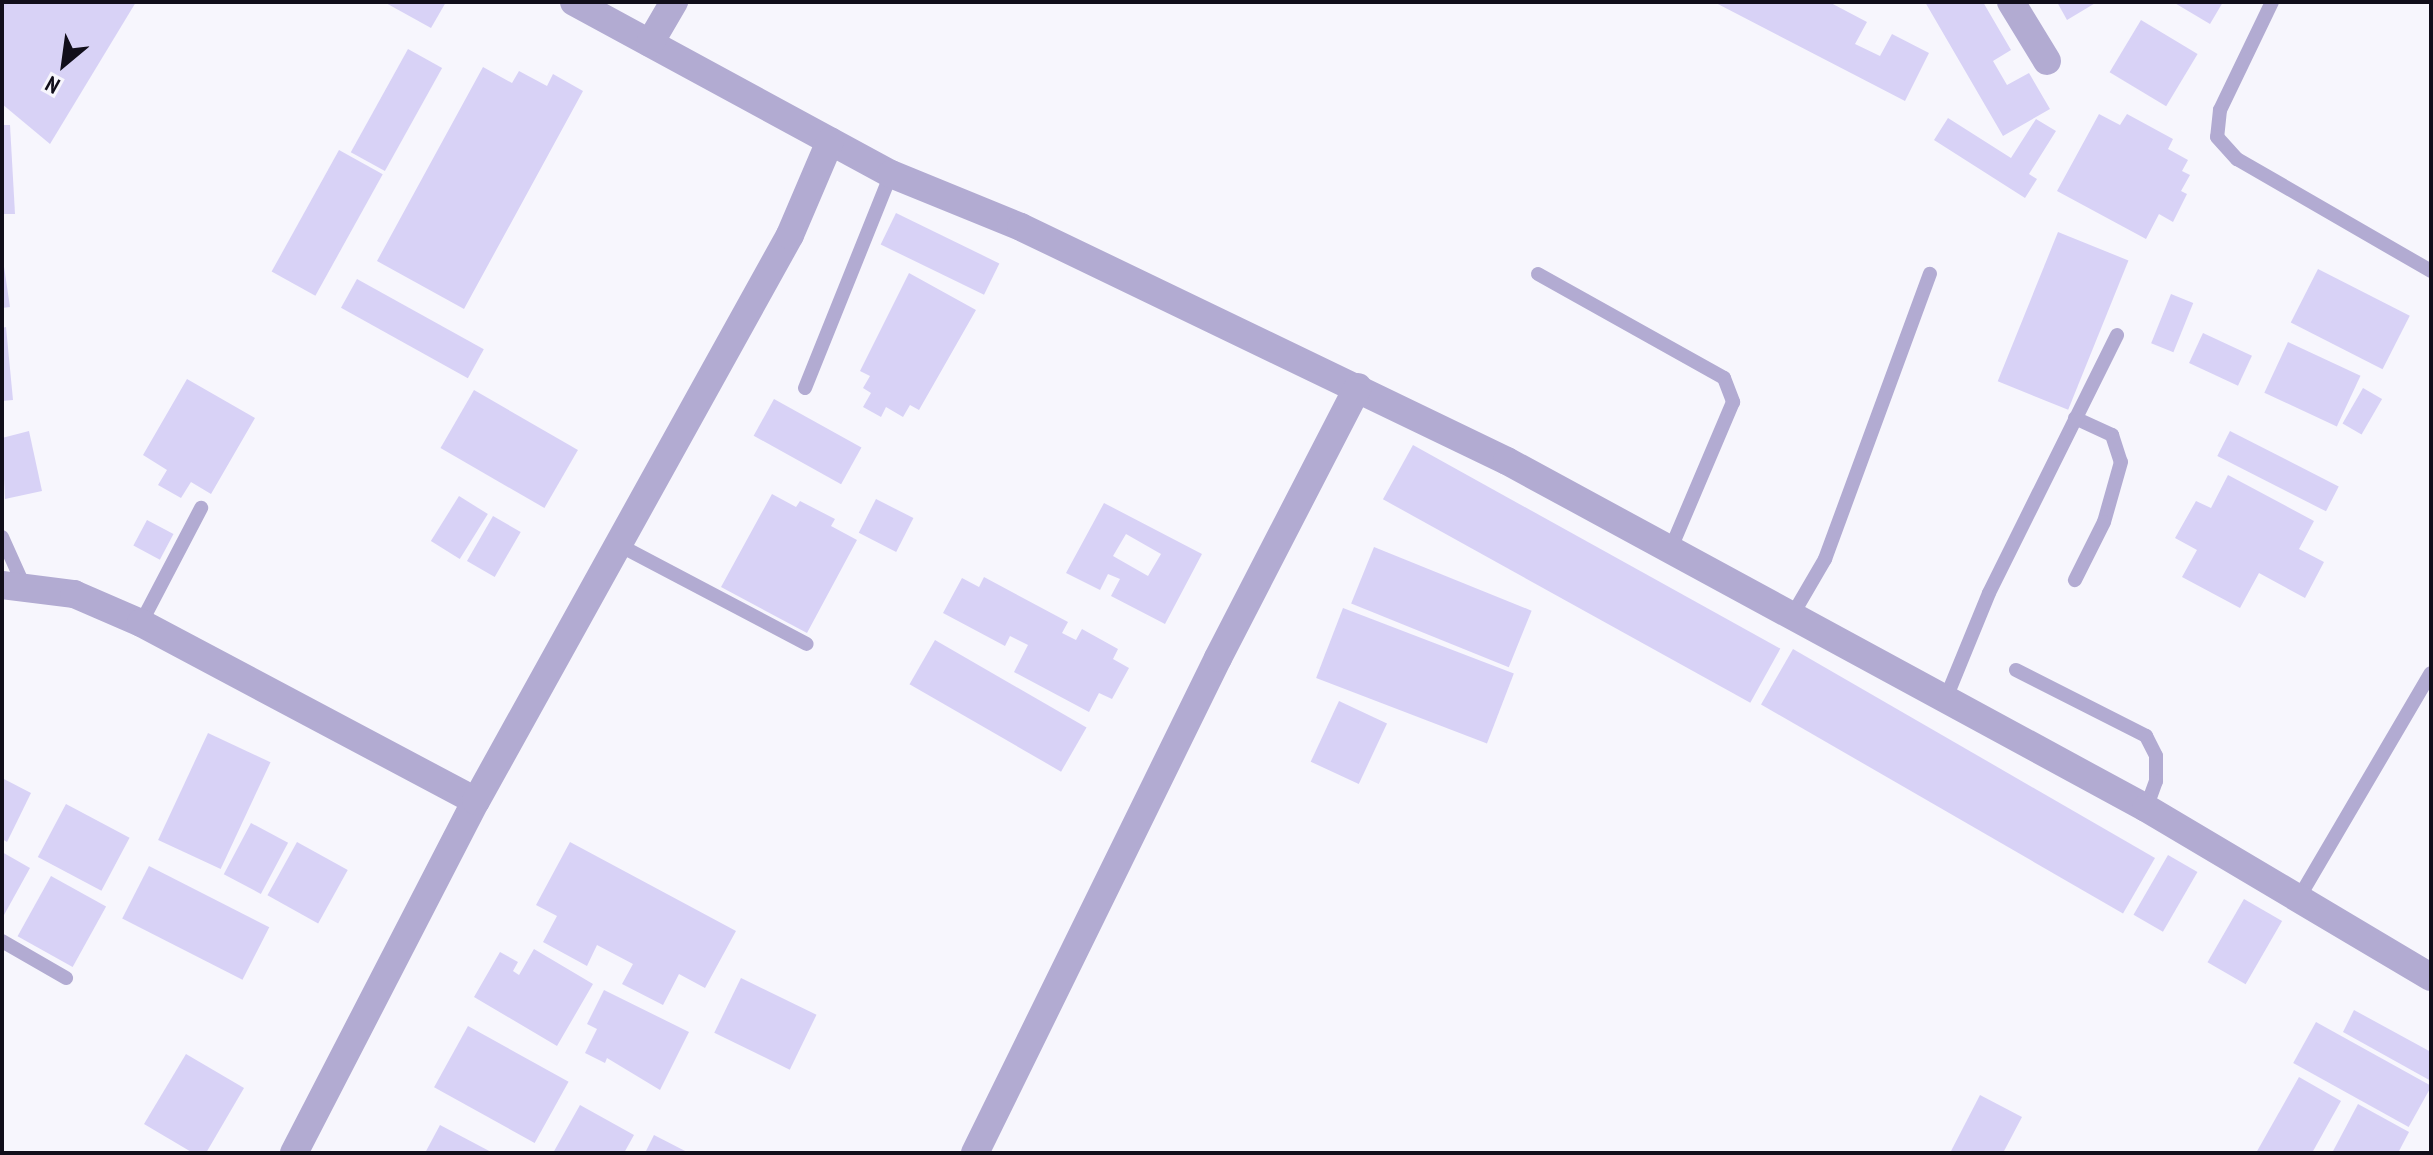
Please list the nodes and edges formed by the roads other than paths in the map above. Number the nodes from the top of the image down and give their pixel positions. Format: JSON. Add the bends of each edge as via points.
{"nodes":[{"id":1,"x":574,"y":2,"type":"edge"},
{"id":2,"x":674,"y":2,"type":"edge"},
{"id":3,"x":2011,"y":2,"type":"edge"},
{"id":4,"x":2272,"y":2,"type":"edge"},
{"id":5,"x":650,"y":43,"type":"junction"},
{"id":6,"x":2047,"y":61,"type":"dead end"},
{"id":7,"x":830,"y":141,"type":"junction"},
{"id":8,"x":891,"y":174,"type":"junction"},
{"id":9,"x":2431,"y":271,"type":"edge"},
{"id":10,"x":1538,"y":274,"type":"dead end"},
{"id":11,"x":1930,"y":274,"type":"dead end"},
{"id":12,"x":2117,"y":335,"type":"dead end"},
{"id":13,"x":1358,"y":387,"type":"junction"},
{"id":14,"x":805,"y":388,"type":"dead end"},
{"id":15,"x":2075,"y":418,"type":"junction"},
{"id":16,"x":201,"y":508,"type":"dead end"},
{"id":17,"x":2,"y":537,"type":"edge"},
{"id":18,"x":619,"y":545,"type":"junction"},
{"id":19,"x":1671,"y":548,"type":"junction"},
{"id":20,"x":2075,"y":580,"type":"dead end"},
{"id":21,"x":13,"y":586,"type":"edge"},
{"id":22,"x":1793,"y":614,"type":"junction"},
{"id":23,"x":141,"y":623,"type":"junction"},
{"id":24,"x":807,"y":644,"type":"dead end"},
{"id":25,"x":2016,"y":670,"type":"dead end"},
{"id":26,"x":2431,"y":673,"type":"edge"},
{"id":27,"x":1946,"y":698,"type":"junction"},
{"id":28,"x":476,"y":801,"type":"junction"},
{"id":29,"x":2146,"y":808,"type":"junction"},
{"id":30,"x":2297,"y":901,"type":"junction"},
{"id":31,"x":2,"y":941,"type":"edge"},
{"id":32,"x":2431,"y":977,"type":"edge"},
{"id":33,"x":66,"y":978,"type":"dead end"},
{"id":34,"x":294,"y":1153,"type":"edge"},
{"id":35,"x":975,"y":1153,"type":"edge"}],
"edges":[{"from":1,"to":5,"type":"street"},
{"from":2,"to":5,"type":"street"},
{"from":3,"to":6,"type":"street"},
{"from":4,"to":9,"type":"lane","via":[[2220,110],[2217,137],[2237,159]]},
{"from":5,"to":7,"type":"street"},
{"from":7,"to":8,"type":"street"},
{"from":7,"to":18,"type":"street","via":[[790,235]]},
{"from":8,"to":13,"type":"street","via":[[1021,227]]},
{"from":8,"to":14,"type":"lane"},
{"from":10,"to":19,"type":"lane","via":[[1724,378],[1733,402]]},
{"from":11,"to":22,"type":"lane","via":[[1825,559]]},
{"from":12,"to":15,"type":"lane"},
{"from":13,"to":19,"type":"street"},
{"from":13,"to":35,"type":"street"},
{"from":15,"to":20,"type":"lane","via":[[2112,435],[2121,462],[2104,522]]},
{"from":15,"to":27,"type":"lane","via":[[1989,593]]},
{"from":16,"to":23,"type":"lane"},
{"from":17,"to":21,"type":"lane"},
{"from":18,"to":24,"type":"lane"},
{"from":18,"to":28,"type":"street"},
{"from":19,"to":22,"type":"street"},
{"from":21,"to":23,"type":"street","via":[[74,594]]},
{"from":22,"to":27,"type":"street"},
{"from":23,"to":28,"type":"street"},
{"from":25,"to":29,"type":"lane","via":[[2146,736],[2156,756],[2156,781]]},
{"from":26,"to":30,"type":"lane"},
{"from":27,"to":29,"type":"street"},
{"from":28,"to":34,"type":"street"},
{"from":29,"to":30,"type":"street"},
{"from":30,"to":32,"type":"street"},
{"from":31,"to":33,"type":"lane"}]}
